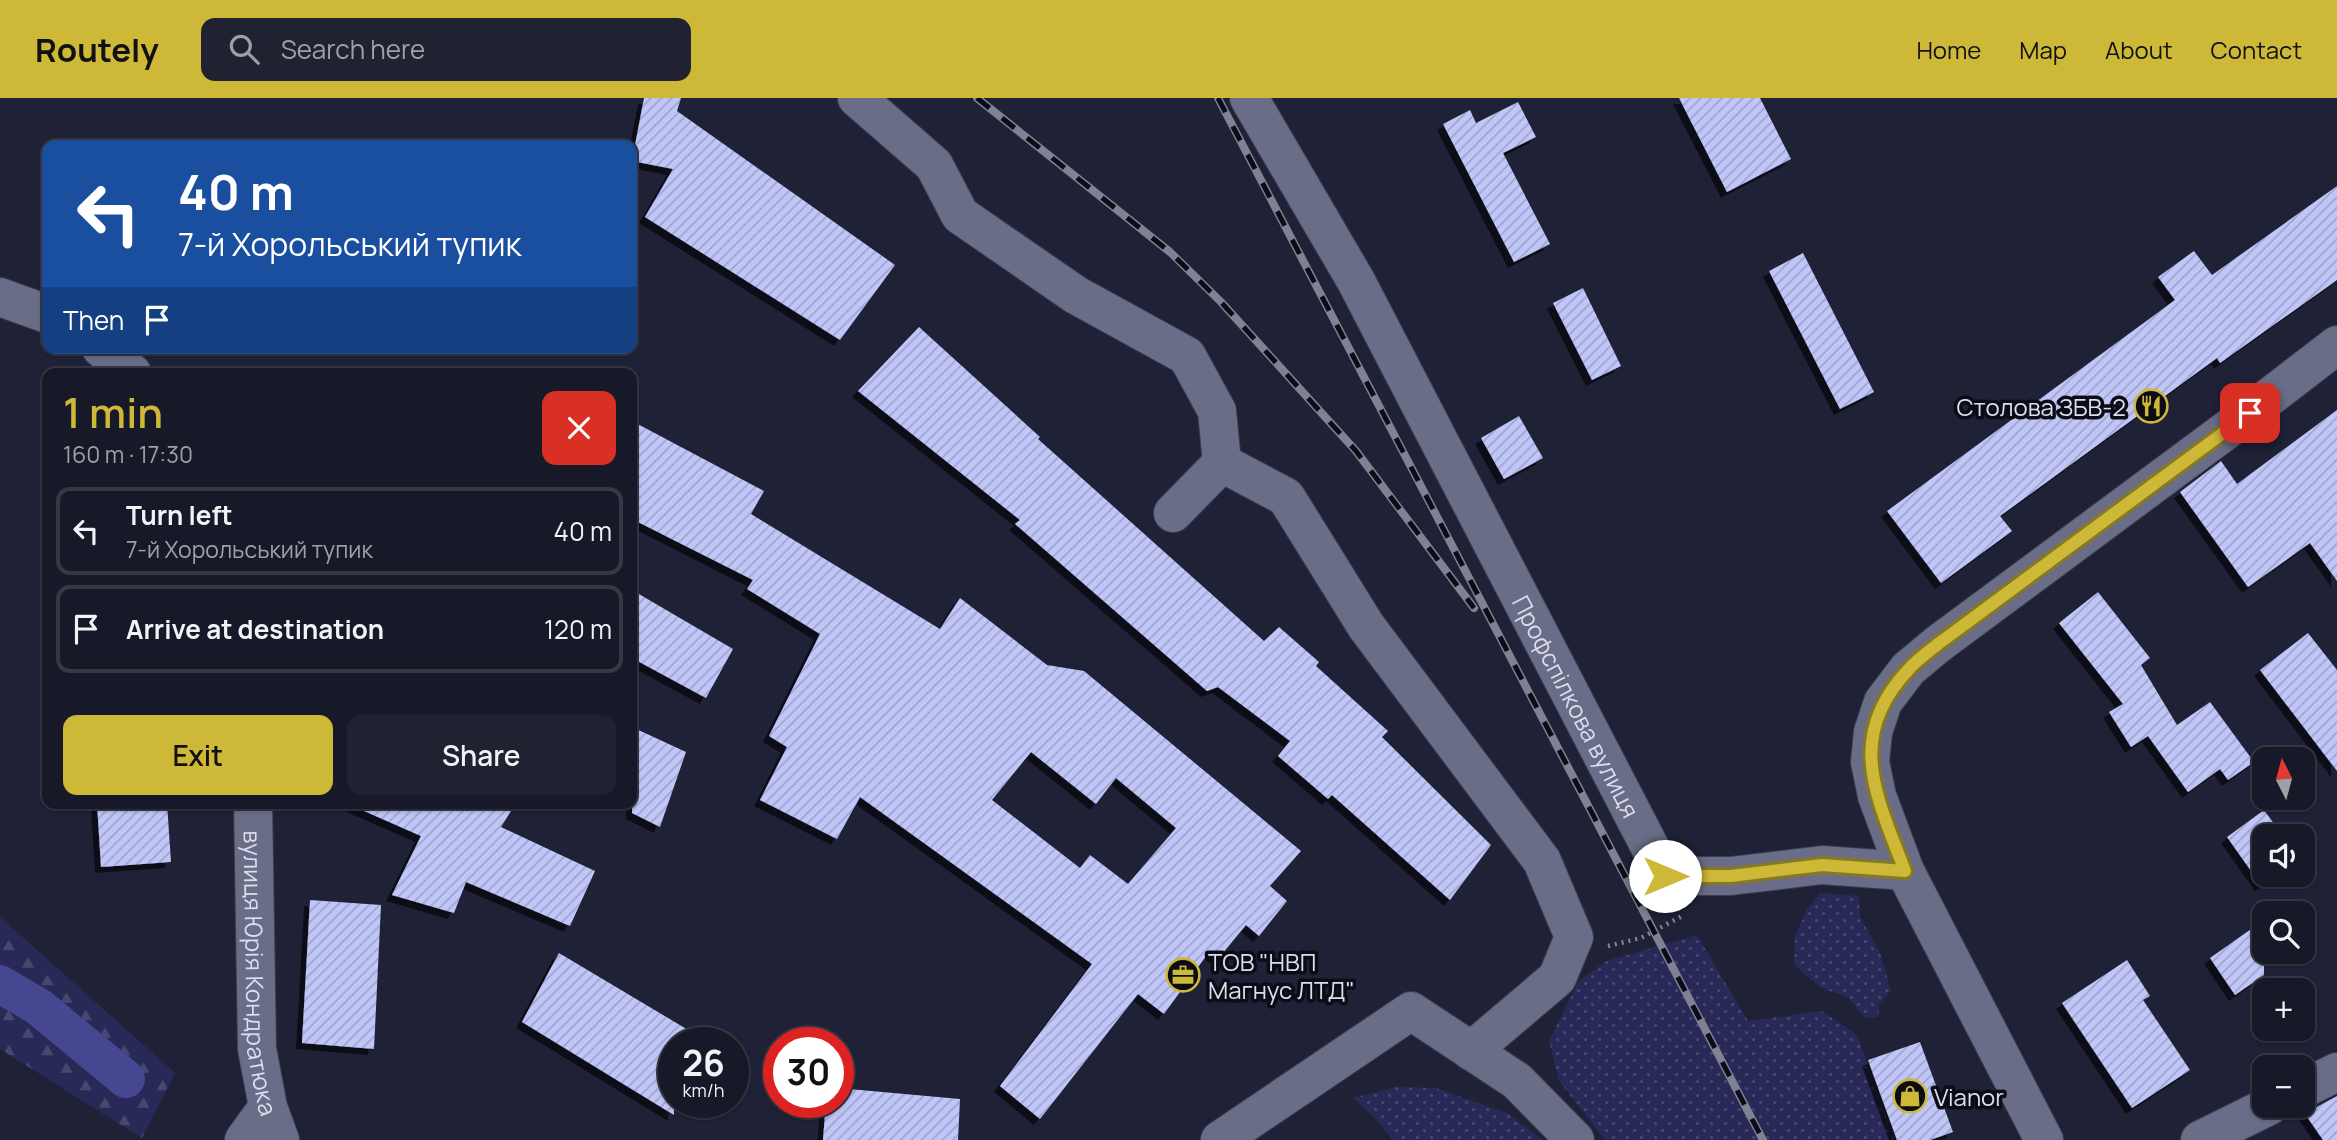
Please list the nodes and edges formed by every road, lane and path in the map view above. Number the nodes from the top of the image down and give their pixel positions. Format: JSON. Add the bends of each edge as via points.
{"nodes":[{"id":1,"x":857,"y":98,"type":"edge"},
{"id":2,"x":1249,"y":98,"type":"edge"},
{"id":3,"x":0,"y":297,"type":"edge"},
{"id":4,"x":42,"y":312,"type":"edge"},
{"id":5,"x":2337,"y":345,"type":"edge"},
{"id":6,"x":108,"y":354,"type":"edge"},
{"id":7,"x":126,"y":368,"type":"edge"},
{"id":8,"x":1222,"y":463,"type":"junction"},
{"id":9,"x":1173,"y":513,"type":"dead end"},
{"id":10,"x":253,"y":809,"type":"edge"},
{"id":11,"x":1905,"y":871,"type":"junction"},
{"id":12,"x":1731,"y":876,"type":"junction"},
{"id":13,"x":1567,"y":955,"type":"junction"},
{"id":14,"x":1471,"y":1051,"type":"junction"},
{"id":15,"x":2337,"y":1072,"type":"edge"},
{"id":16,"x":2315,"y":1083,"type":"edge"},
{"id":17,"x":2252,"y":1114,"type":"edge"},
{"id":18,"x":274,"y":1123,"type":"edge"},
{"id":19,"x":244,"y":1140,"type":"edge"},
{"id":20,"x":1220,"y":1140,"type":"edge"},
{"id":21,"x":1575,"y":1140,"type":"edge"},
{"id":22,"x":2044,"y":1140,"type":"edge"},
{"id":23,"x":2200,"y":1140,"type":"edge"}],
"edges":[{"from":1,"to":8,"type":"street","via":[[934,165],[960,215],[1076,295],[1187,356],[1217,411]]},
{"from":2,"to":12,"type":"street","name":"Профспілкова вулиця","via":[[1356,281],[1665,876]]},
{"from":3,"to":4,"type":"street"},
{"from":5,"to":11,"type":"street","via":[[1908,669],[1883,702],[1870,762],[1877,796]]},
{"from":6,"to":7,"type":"street"},
{"from":8,"to":9,"type":"street"},
{"from":8,"to":13,"type":"street","via":[[1286,497],[1366,626],[1542,861],[1574,937]]},
{"from":10,"to":18,"type":"street","name":"вулиця Юрія Кондратюка","via":[[257,1049]]},
{"from":11,"to":12,"type":"street","name":"Профспілкова вулиця","via":[[1822,865]]},
{"from":11,"to":22,"type":"street"},
{"from":12,"to":13,"type":"path","via":[[1678,920],[1641,938]]},
{"from":13,"to":14,"type":"street","via":[[1557,978]]},
{"from":14,"to":20,"type":"street","via":[[1411,1011]]},
{"from":14,"to":21,"type":"street","via":[[1517,1081]]},
{"from":15,"to":16,"type":"street"},
{"from":17,"to":23,"type":"street"},
{"from":18,"to":19,"type":"street"}]}
